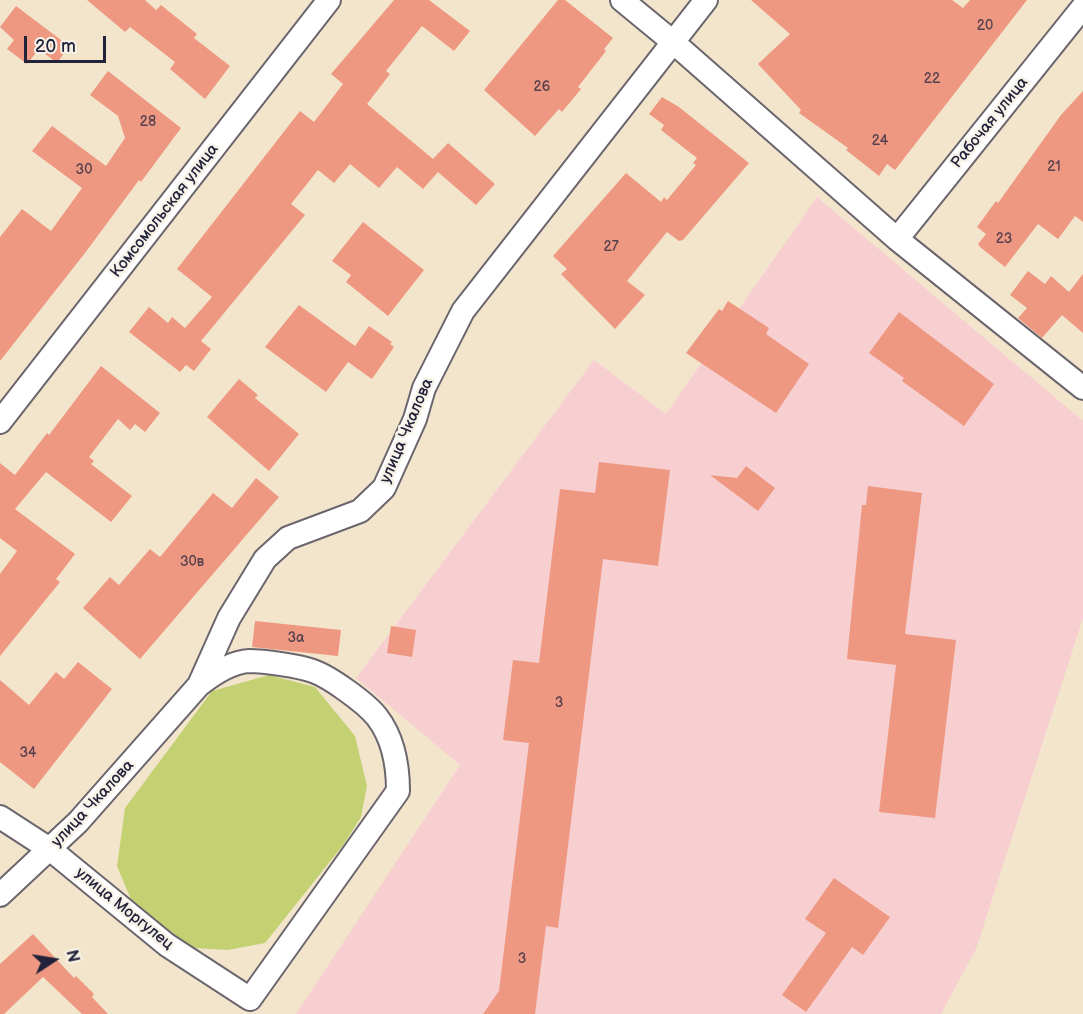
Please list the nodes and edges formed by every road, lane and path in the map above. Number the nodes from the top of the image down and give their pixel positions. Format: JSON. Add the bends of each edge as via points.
{"nodes":[{"id":1,"x":329,"y":0,"type":"edge"},
{"id":2,"x":622,"y":0,"type":"edge"},
{"id":3,"x":706,"y":0,"type":"edge"},
{"id":4,"x":1083,"y":7,"type":"edge"},
{"id":5,"x":673,"y":42,"type":"junction"},
{"id":6,"x":897,"y":239,"type":"junction"},
{"id":7,"x":1083,"y":388,"type":"edge"},
{"id":8,"x":0,"y":422,"type":"edge"},
{"id":9,"x":199,"y":685,"type":"junction"},
{"id":10,"x":0,"y":816,"type":"edge"},
{"id":11,"x":51,"y":850,"type":"junction"},
{"id":12,"x":0,"y":895,"type":"edge"},
{"id":13,"x":252,"y":1007,"type":"edge"}],
"edges":[{"from":1,"to":8,"type":"street","name":"Комсомольская улица"},
{"from":2,"to":5,"type":"street"},
{"from":3,"to":5,"type":"street","name":"улица Чкалова"},
{"from":4,"to":6,"type":"street","name":"Рабочая улица"},
{"from":5,"to":6,"type":"street"},
{"from":5,"to":9,"type":"street","name":"улица Чкалова","via":[[463,311],[424,388],[384,488],[360,511],[288,538],[265,559],[229,618]]},
{"from":6,"to":7,"type":"street"},
{"from":9,"to":11,"type":"street","name":"улица Чкалова"},
{"from":9,"to":13,"type":"street","via":[[215,672],[248,661],[314,671],[355,697],[377,717],[398,764],[398,791]]},
{"from":10,"to":11,"type":"street","name":"улица Моргулец"},
{"from":11,"to":12,"type":"street","name":"улица Чкалова"},
{"from":11,"to":13,"type":"street","name":"улица Моргулец","via":[[167,945]]}]}
